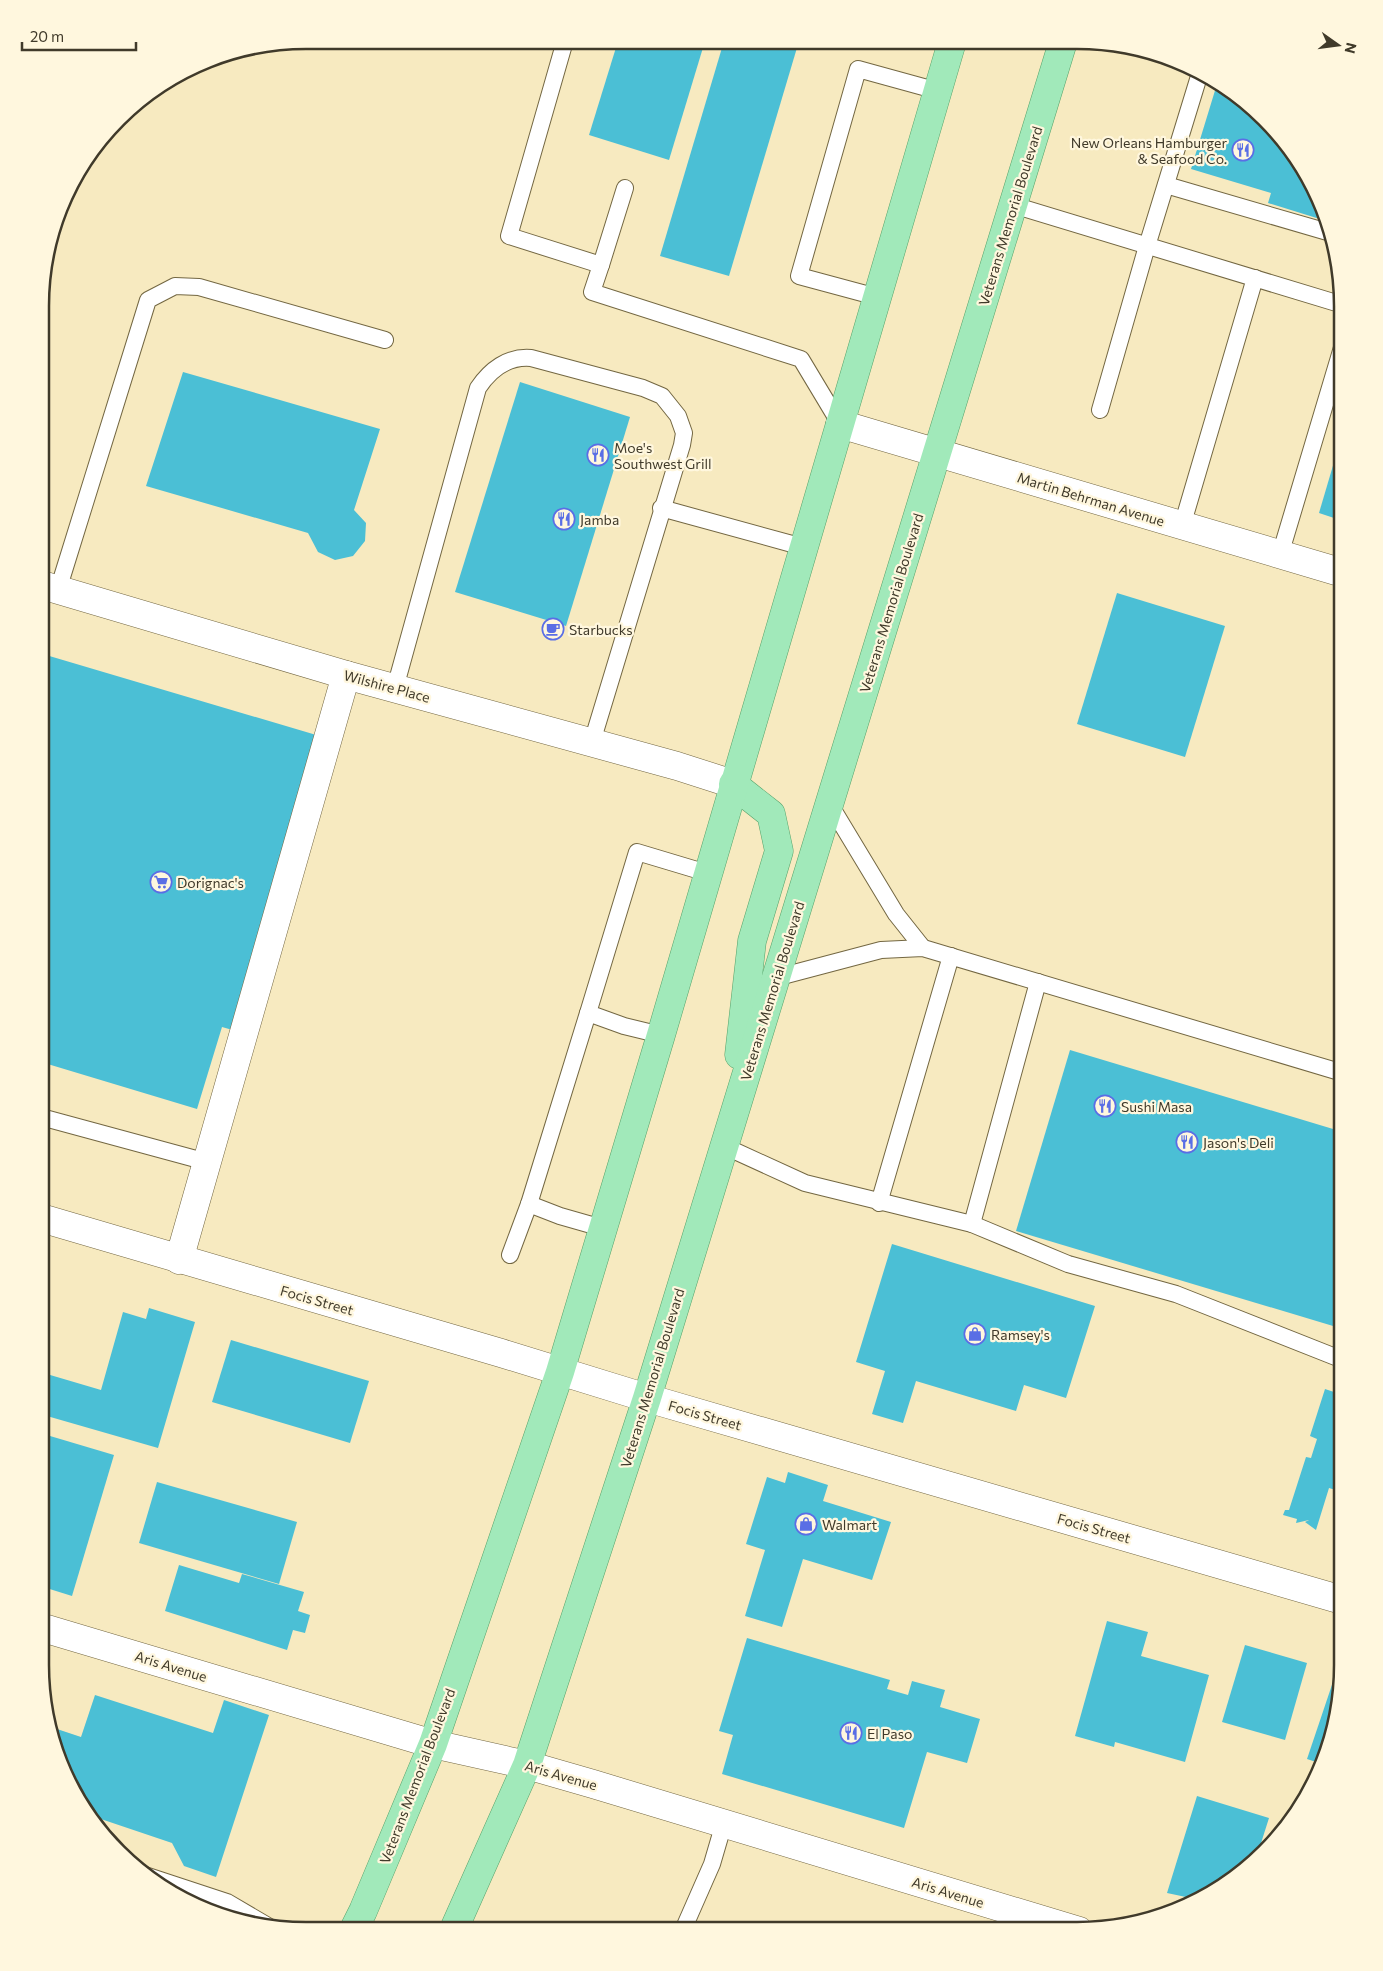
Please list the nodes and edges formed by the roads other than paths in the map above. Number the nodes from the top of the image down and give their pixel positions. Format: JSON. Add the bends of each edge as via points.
{"nodes":[{"id":1,"x":563,"y":49,"type":"edge"},
{"id":2,"x":950,"y":49,"type":"edge"},
{"id":3,"x":1061,"y":49,"type":"edge"},
{"id":4,"x":1198,"y":79,"type":"edge"},
{"id":5,"x":938,"y":90,"type":"junction"},
{"id":6,"x":1166,"y":185,"type":"junction"},
{"id":7,"x":625,"y":188,"type":"dead end"},
{"id":8,"x":1013,"y":205,"type":"junction"},
{"id":9,"x":1323,"y":231,"type":"edge"},
{"id":10,"x":1147,"y":246,"type":"junction"},
{"id":11,"x":601,"y":265,"type":"junction"},
{"id":12,"x":1254,"y":278,"type":"junction"},
{"id":13,"x":877,"y":297,"type":"junction"},
{"id":14,"x":1334,"y":302,"type":"edge"},
{"id":15,"x":385,"y":340,"type":"dead end"},
{"id":16,"x":1334,"y":374,"type":"edge"},
{"id":17,"x":1100,"y":410,"type":"dead end"},
{"id":18,"x":840,"y":424,"type":"junction"},
{"id":19,"x":937,"y":453,"type":"junction"},
{"id":20,"x":661,"y":508,"type":"junction"},
{"id":21,"x":1182,"y":526,"type":"junction"},
{"id":22,"x":804,"y":547,"type":"junction"},
{"id":23,"x":1280,"y":555,"type":"junction"},
{"id":24,"x":1334,"y":570,"type":"edge"},
{"id":25,"x":50,"y":588,"type":"edge"},
{"id":26,"x":346,"y":675,"type":"junction"},
{"id":27,"x":395,"y":688,"type":"junction"},
{"id":28,"x":592,"y":742,"type":"junction"},
{"id":29,"x":733,"y":784,"type":"junction"},
{"id":30,"x":829,"y":803,"type":"junction"},
{"id":31,"x":707,"y":873,"type":"junction"},
{"id":32,"x":923,"y":948,"type":"junction"},
{"id":33,"x":951,"y":956,"type":"junction"},
{"id":34,"x":775,"y":978,"type":"junction"},
{"id":35,"x":1038,"y":982,"type":"junction"},
{"id":36,"x":588,"y":1013,"type":"junction"},
{"id":37,"x":661,"y":1036,"type":"junction"},
{"id":38,"x":1334,"y":1070,"type":"edge"},
{"id":39,"x":49,"y":1119,"type":"edge"},
{"id":40,"x":732,"y":1121,"type":"junction"},
{"id":41,"x":724,"y":1146,"type":"junction"},
{"id":42,"x":207,"y":1162,"type":"junction"},
{"id":43,"x":879,"y":1203,"type":"junction"},
{"id":44,"x":529,"y":1204,"type":"junction"},
{"id":45,"x":49,"y":1220,"type":"edge"},
{"id":46,"x":972,"y":1224,"type":"junction"},
{"id":47,"x":602,"y":1228,"type":"junction"},
{"id":48,"x":510,"y":1255,"type":"dead end"},
{"id":49,"x":179,"y":1260,"type":"junction"},
{"id":50,"x":1334,"y":1357,"type":"edge"},
{"id":51,"x":560,"y":1372,"type":"junction"},
{"id":52,"x":647,"y":1398,"type":"junction"},
{"id":53,"x":1334,"y":1598,"type":"edge"},
{"id":54,"x":49,"y":1630,"type":"edge"},
{"id":55,"x":433,"y":1744,"type":"junction"},
{"id":56,"x":527,"y":1764,"type":"junction"},
{"id":57,"x":724,"y":1823,"type":"junction"},
{"id":58,"x":169,"y":1883,"type":"edge"},
{"id":59,"x":250,"y":1916,"type":"edge"},
{"id":60,"x":357,"y":1922,"type":"edge"},
{"id":61,"x":457,"y":1922,"type":"edge"},
{"id":62,"x":687,"y":1922,"type":"edge"},
{"id":63,"x":1049,"y":1922,"type":"edge"}],
"edges":[{"from":1,"to":11,"type":"lane","via":[[509,236]]},
{"from":2,"to":5,"type":"main road","name":"Veterans Memorial Boulevard"},
{"from":3,"to":8,"type":"main road","name":"Veterans Memorial Boulevard"},
{"from":4,"to":6,"type":"lane"},
{"from":5,"to":13,"type":"main road","name":"Veterans Memorial Boulevard"},
{"from":5,"to":13,"type":"lane","via":[[858,69],[799,276]]},
{"from":6,"to":9,"type":"lane"},
{"from":6,"to":10,"type":"lane"},
{"from":7,"to":11,"type":"lane"},
{"from":8,"to":10,"type":"lane"},
{"from":8,"to":19,"type":"main road","name":"Veterans Memorial Boulevard"},
{"from":10,"to":12,"type":"lane"},
{"from":10,"to":17,"type":"lane"},
{"from":11,"to":18,"type":"lane","via":[[592,292],[801,359]]},
{"from":12,"to":14,"type":"lane"},
{"from":12,"to":21,"type":"lane"},
{"from":13,"to":18,"type":"main road","name":"Veterans Memorial Boulevard"},
{"from":15,"to":25,"type":"lane","via":[[198,287],[175,286],[148,300]]},
{"from":16,"to":23,"type":"lane"},
{"from":18,"to":19,"type":"street","name":"Martin Behrman Avenue"},
{"from":18,"to":22,"type":"main road","name":"Veterans Memorial Boulevard"},
{"from":19,"to":21,"type":"street","name":"Martin Behrman Avenue"},
{"from":19,"to":30,"type":"main road","name":"Veterans Memorial Boulevard"},
{"from":20,"to":22,"type":"lane"},
{"from":20,"to":27,"type":"lane","via":[[684,433],[678,416],[662,396],[531,358],[508,361],[489,373],[478,388]]},
{"from":20,"to":28,"type":"lane"},
{"from":21,"to":23,"type":"street","name":"Martin Behrman Avenue"},
{"from":22,"to":29,"type":"main road","name":"Veterans Memorial Boulevard"},
{"from":23,"to":24,"type":"street","name":"Martin Behrman Avenue"},
{"from":25,"to":26,"type":"street","name":"Wilshire Place"},
{"from":26,"to":27,"type":"street","name":"Wilshire Place"},
{"from":26,"to":42,"type":"street"},
{"from":27,"to":28,"type":"street","name":"Wilshire Place"},
{"from":28,"to":29,"type":"street","name":"Wilshire Place"},
{"from":29,"to":31,"type":"main road","name":"Veterans Memorial Boulevard"},
{"from":29,"to":40,"type":"main road","via":[[771,814],[779,851],[752,941]]},
{"from":30,"to":32,"type":"lane","via":[[901,922]]},
{"from":30,"to":34,"type":"main road","name":"Veterans Memorial Boulevard"},
{"from":31,"to":36,"type":"lane","via":[[637,852]]},
{"from":31,"to":37,"type":"main road","name":"Veterans Memorial Boulevard"},
{"from":32,"to":33,"type":"lane"},
{"from":32,"to":34,"type":"lane","via":[[882,950]]},
{"from":33,"to":35,"type":"lane"},
{"from":33,"to":43,"type":"lane"},
{"from":34,"to":40,"type":"main road","name":"Veterans Memorial Boulevard"},
{"from":35,"to":38,"type":"lane"},
{"from":35,"to":46,"type":"lane"},
{"from":36,"to":37,"type":"lane"},
{"from":36,"to":44,"type":"lane"},
{"from":37,"to":47,"type":"main road","name":"Veterans Memorial Boulevard"},
{"from":39,"to":42,"type":"lane"},
{"from":40,"to":41,"type":"main road","name":"Veterans Memorial Boulevard"},
{"from":41,"to":43,"type":"lane","via":[[804,1183]]},
{"from":41,"to":52,"type":"main road","name":"Veterans Memorial Boulevard"},
{"from":42,"to":49,"type":"street"},
{"from":43,"to":46,"type":"lane"},
{"from":44,"to":47,"type":"lane"},
{"from":44,"to":48,"type":"lane"},
{"from":45,"to":49,"type":"street","name":"Focis Street"},
{"from":46,"to":50,"type":"lane","via":[[1068,1264],[1176,1294]]},
{"from":47,"to":51,"type":"main road","name":"Veterans Memorial Boulevard"},
{"from":49,"to":51,"type":"street","name":"Focis Street"},
{"from":51,"to":52,"type":"street","name":"Focis Street"},
{"from":51,"to":55,"type":"main road","name":"Veterans Memorial Boulevard"},
{"from":52,"to":53,"type":"street","name":"Focis Street"},
{"from":52,"to":56,"type":"main road","name":"Veterans Memorial Boulevard"},
{"from":54,"to":55,"type":"street","name":"Aris Avenue"},
{"from":55,"to":56,"type":"street","name":"Aris Avenue"},
{"from":55,"to":60,"type":"main road","name":"Veterans Memorial Boulevard"},
{"from":56,"to":57,"type":"street","name":"Aris Avenue"},
{"from":56,"to":61,"type":"main road","name":"Veterans Memorial Boulevard"},
{"from":57,"to":62,"type":"lane","via":[[712,1864]]},
{"from":57,"to":63,"type":"street","name":"Aris Avenue"},
{"from":58,"to":59,"type":"lane","via":[[227,1902]]}]}
